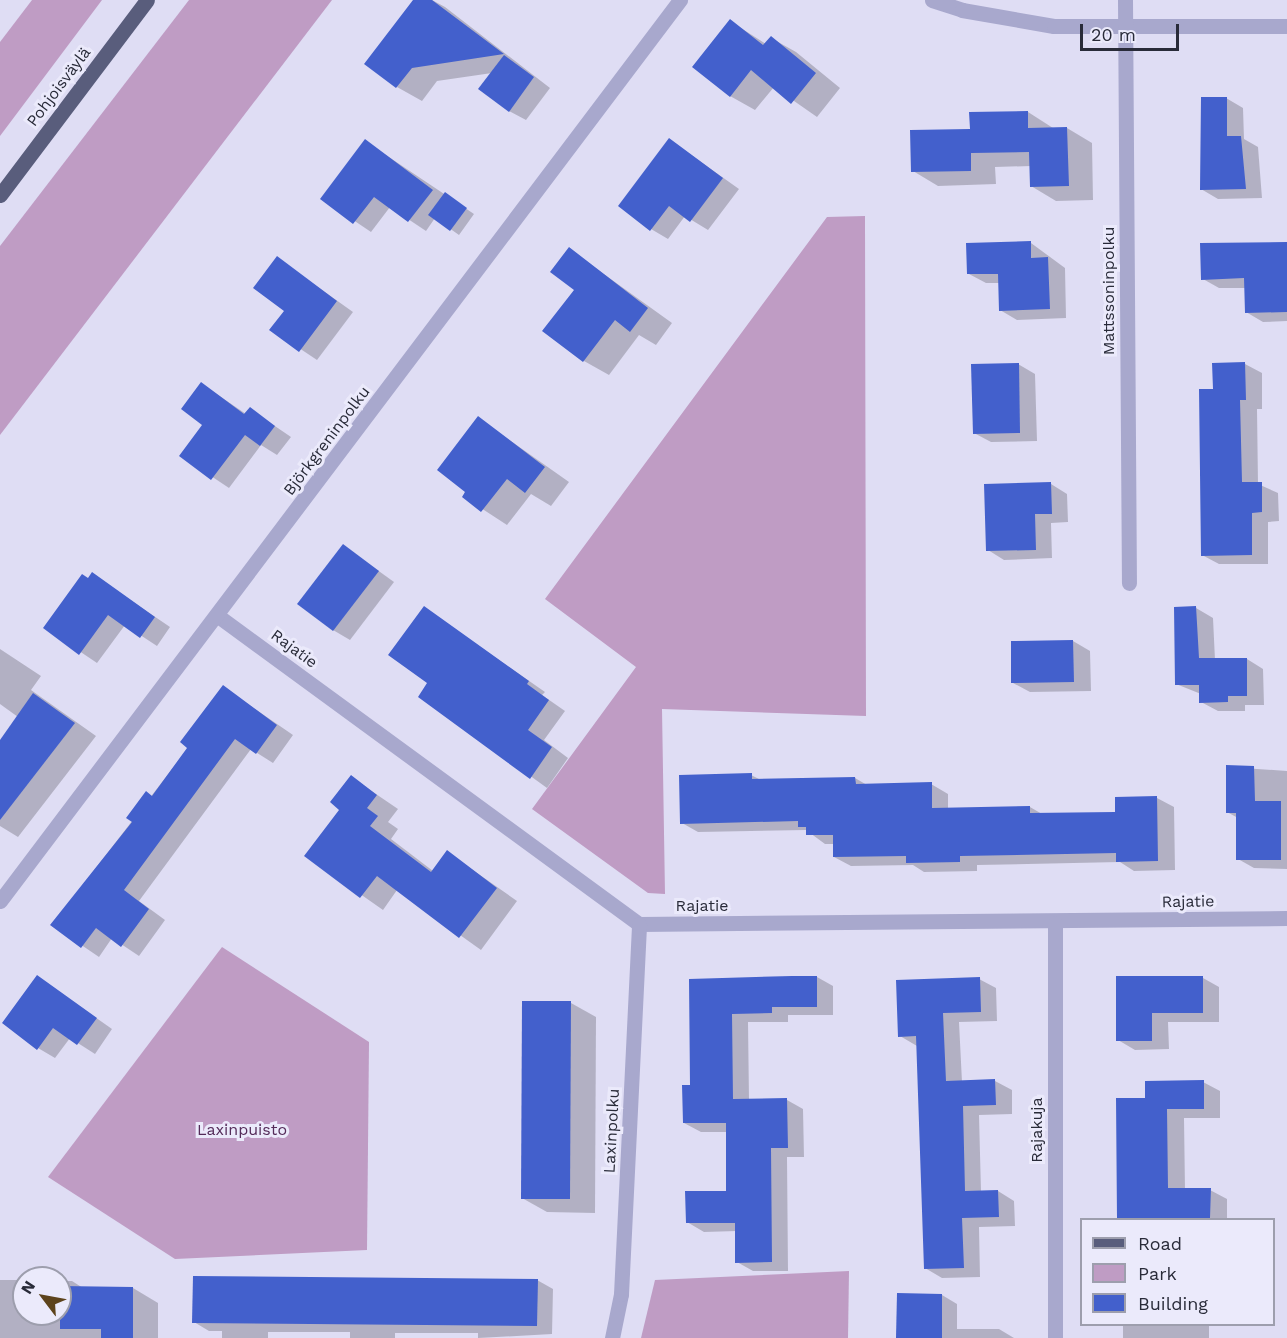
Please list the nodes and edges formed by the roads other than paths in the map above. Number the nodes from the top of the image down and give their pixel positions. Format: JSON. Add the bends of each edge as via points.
{"nodes":[{"id":1,"x":147,"y":0,"type":"edge"},
{"id":2,"x":680,"y":0,"type":"edge"},
{"id":3,"x":932,"y":0,"type":"edge"},
{"id":4,"x":1125,"y":0,"type":"edge"},
{"id":5,"x":1125,"y":25,"type":"junction"},
{"id":6,"x":1287,"y":26,"type":"edge"},
{"id":7,"x":0,"y":195,"type":"edge"},
{"id":8,"x":1129,"y":583,"type":"dead end"},
{"id":9,"x":218,"y":616,"type":"junction"},
{"id":10,"x":0,"y":902,"type":"edge"},
{"id":11,"x":1287,"y":918,"type":"edge"},
{"id":12,"x":1054,"y":923,"type":"junction"},
{"id":13,"x":639,"y":924,"type":"junction"},
{"id":14,"x":612,"y":1338,"type":"edge"},
{"id":15,"x":1055,"y":1338,"type":"edge"}],
"edges":[{"from":1,"to":7,"type":"main road","name":"Pohjoisväylä"},
{"from":2,"to":9,"type":"street","name":"Björkgreninpolku"},
{"from":3,"to":5,"type":"street","via":[[962,10],[1054,26]]},
{"from":4,"to":5,"type":"street","name":"Mattssoninpolku"},
{"from":5,"to":6,"type":"street"},
{"from":5,"to":8,"type":"street","name":"Mattssoninpolku"},
{"from":9,"to":10,"type":"street","name":"Björkgreninpolku"},
{"from":9,"to":13,"type":"street","name":"Rajatie"},
{"from":11,"to":12,"type":"street","name":"Rajatie"},
{"from":12,"to":13,"type":"street","name":"Rajatie"},
{"from":12,"to":15,"type":"street","name":"Rajakuja"},
{"from":13,"to":14,"type":"street","name":"Laxinpolku","via":[[623,1272]]}]}
